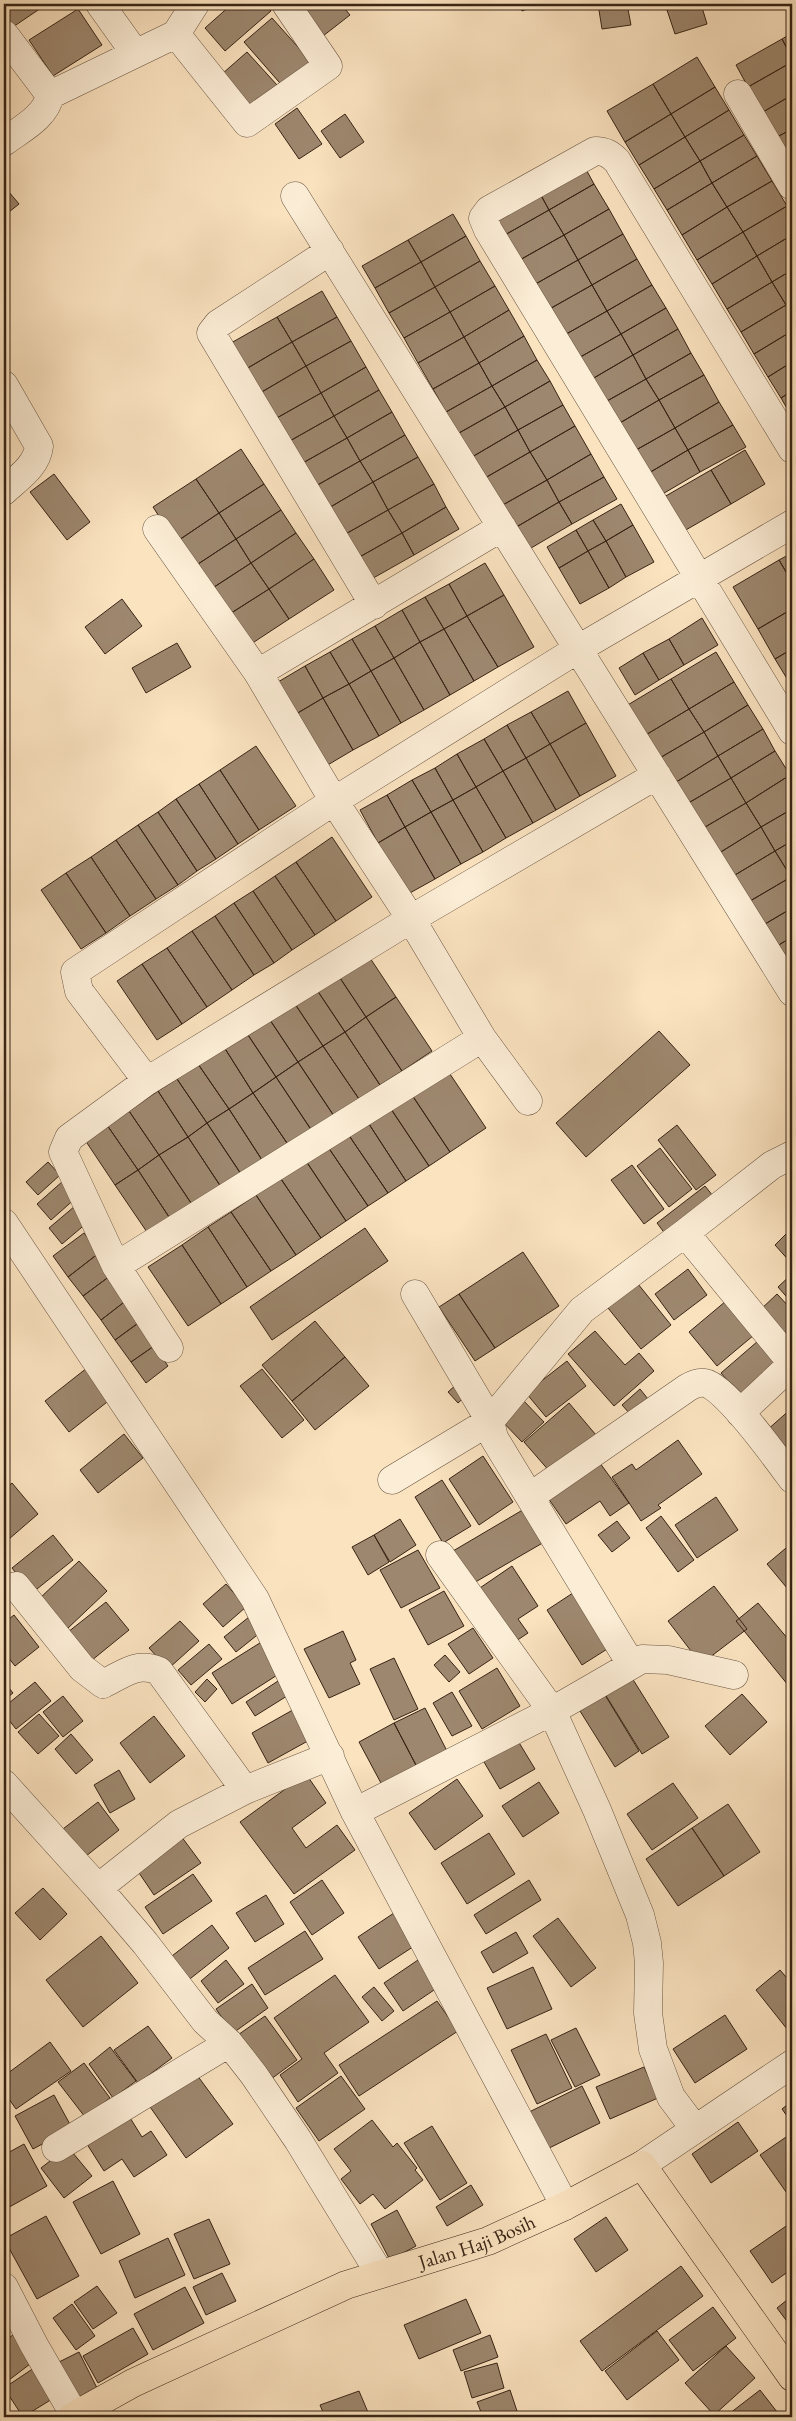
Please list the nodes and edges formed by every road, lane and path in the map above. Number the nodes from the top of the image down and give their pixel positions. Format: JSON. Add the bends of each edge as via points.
{"nodes":[{"id":1,"x":100,"y":4,"type":"edge"},
{"id":2,"x":195,"y":4,"type":"edge"},
{"id":3,"x":286,"y":4,"type":"edge"},
{"id":4,"x":4,"y":34,"type":"edge"},
{"id":5,"x":176,"y":34,"type":"junction"},
{"id":6,"x":135,"y":54,"type":"junction"},
{"id":7,"x":738,"y":94,"type":"dead end"},
{"id":8,"x":50,"y":95,"type":"junction"},
{"id":9,"x":4,"y":142,"type":"edge"},
{"id":10,"x":792,"y":186,"type":"edge"},
{"id":11,"x":295,"y":196,"type":"dead end"},
{"id":12,"x":330,"y":251,"type":"junction"},
{"id":13,"x":4,"y":384,"type":"edge"},
{"id":14,"x":792,"y":449,"type":"edge"},
{"id":15,"x":4,"y":491,"type":"edge"},
{"id":16,"x":792,"y":524,"type":"edge"},
{"id":17,"x":502,"y":527,"type":"junction"},
{"id":18,"x":157,"y":529,"type":"dead end"},
{"id":19,"x":699,"y":578,"type":"junction"},
{"id":20,"x":374,"y":605,"type":"junction"},
{"id":21,"x":578,"y":649,"type":"junction"},
{"id":22,"x":258,"y":674,"type":"junction"},
{"id":23,"x":792,"y":731,"type":"edge"},
{"id":24,"x":657,"y":775,"type":"junction"},
{"id":25,"x":334,"y":801,"type":"junction"},
{"id":26,"x":411,"y":919,"type":"junction"},
{"id":27,"x":792,"y":992,"type":"edge"},
{"id":28,"x":482,"y":1038,"type":"junction"},
{"id":29,"x":147,"y":1081,"type":"junction"},
{"id":30,"x":528,"y":1101,"type":"dead end"},
{"id":31,"x":792,"y":1155,"type":"edge"},
{"id":32,"x":4,"y":1223,"type":"edge"},
{"id":33,"x":685,"y":1234,"type":"junction"},
{"id":34,"x":116,"y":1266,"type":"junction"},
{"id":35,"x":414,"y":1294,"type":"dead end"},
{"id":36,"x":169,"y":1348,"type":"dead end"},
{"id":37,"x":792,"y":1364,"type":"edge"},
{"id":38,"x":740,"y":1413,"type":"junction"},
{"id":39,"x":490,"y":1421,"type":"junction"},
{"id":40,"x":792,"y":1479,"type":"edge"},
{"id":41,"x":392,"y":1480,"type":"dead end"},
{"id":42,"x":531,"y":1496,"type":"junction"},
{"id":43,"x":440,"y":1555,"type":"dead end"},
{"id":44,"x":16,"y":1586,"type":"dead end"},
{"id":45,"x":631,"y":1664,"type":"junction"},
{"id":46,"x":734,"y":1675,"type":"dead end"},
{"id":47,"x":552,"y":1711,"type":"junction"},
{"id":48,"x":330,"y":1756,"type":"junction"},
{"id":49,"x":4,"y":1784,"type":"edge"},
{"id":50,"x":245,"y":1790,"type":"junction"},
{"id":51,"x":356,"y":1812,"type":"junction"},
{"id":52,"x":98,"y":1888,"type":"junction"},
{"id":53,"x":229,"y":2043,"type":"junction"},
{"id":54,"x":792,"y":2064,"type":"edge"},
{"id":55,"x":695,"y":2129,"type":"junction"},
{"id":56,"x":56,"y":2148,"type":"dead end"},
{"id":57,"x":642,"y":2165,"type":"junction"},
{"id":58,"x":565,"y":2206,"type":"junction"},
{"id":59,"x":380,"y":2274,"type":"junction"},
{"id":60,"x":4,"y":2287,"type":"edge"},
{"id":61,"x":792,"y":2377,"type":"edge"},
{"id":62,"x":73,"y":2416,"type":"edge"}],
"edges":[{"from":1,"to":6,"type":"street"},
{"from":2,"to":5,"type":"street"},
{"from":3,"to":5,"type":"street","via":[[328,66],[246,123]]},
{"from":4,"to":8,"type":"street"},
{"from":5,"to":6,"type":"street"},
{"from":6,"to":8,"type":"street"},
{"from":7,"to":10,"type":"street"},
{"from":8,"to":9,"type":"street","via":[[42,113]]},
{"from":11,"to":12,"type":"street"},
{"from":12,"to":17,"type":"street"},
{"from":12,"to":20,"type":"street","via":[[218,324],[211,333]]},
{"from":13,"to":15,"type":"street","via":[[38,446],[38,454]]},
{"from":14,"to":19,"type":"street","via":[[610,154],[595,151],[489,210],[483,218],[488,230]]},
{"from":16,"to":19,"type":"street"},
{"from":17,"to":20,"type":"street"},
{"from":17,"to":21,"type":"street"},
{"from":18,"to":22,"type":"street"},
{"from":19,"to":21,"type":"street"},
{"from":19,"to":23,"type":"street"},
{"from":20,"to":22,"type":"street"},
{"from":21,"to":24,"type":"street"},
{"from":21,"to":25,"type":"street"},
{"from":22,"to":25,"type":"street"},
{"from":24,"to":26,"type":"street"},
{"from":24,"to":27,"type":"street"},
{"from":25,"to":26,"type":"street"},
{"from":25,"to":29,"type":"street","via":[[75,972],[79,990]]},
{"from":26,"to":28,"type":"street"},
{"from":26,"to":29,"type":"street"},
{"from":28,"to":30,"type":"street"},
{"from":28,"to":34,"type":"street"},
{"from":29,"to":34,"type":"street","via":[[69,1138],[63,1152]]},
{"from":31,"to":33,"type":"street","via":[[772,1165]]},
{"from":32,"to":48,"type":"street","via":[[255,1599]]},
{"from":33,"to":37,"type":"street"},
{"from":33,"to":39,"type":"street","via":[[582,1310]]},
{"from":34,"to":36,"type":"street"},
{"from":35,"to":39,"type":"street"},
{"from":37,"to":38,"type":"street"},
{"from":38,"to":40,"type":"street"},
{"from":38,"to":42,"type":"street","via":[[717,1388],[705,1383],[695,1384]]},
{"from":39,"to":41,"type":"street"},
{"from":39,"to":42,"type":"street","via":[[494,1438]]},
{"from":42,"to":45,"type":"street"},
{"from":43,"to":47,"type":"street"},
{"from":44,"to":50,"type":"street","via":[[82,1668],[103,1684],[137,1668],[147,1666],[159,1671]]},
{"from":45,"to":46,"type":"street","via":[[654,1658]]},
{"from":45,"to":47,"type":"street"},
{"from":47,"to":51,"type":"street"},
{"from":47,"to":55,"type":"street","via":[[640,1915],[649,1956],[648,2013],[653,2049],[672,2097]]},
{"from":48,"to":50,"type":"street"},
{"from":48,"to":51,"type":"street"},
{"from":49,"to":52,"type":"street"},
{"from":50,"to":52,"type":"street","via":[[179,1824]]},
{"from":51,"to":58,"type":"street"},
{"from":52,"to":53,"type":"street","via":[[204,2021]]},
{"from":53,"to":56,"type":"street"},
{"from":53,"to":59,"type":"street","via":[[298,2140]]},
{"from":54,"to":55,"type":"street"},
{"from":55,"to":57,"type":"street"},
{"from":57,"to":58,"type":"main road","name":"Jalan Haji Bosih"},
{"from":57,"to":61,"type":"main road"},
{"from":58,"to":59,"type":"main road","name":"Jalan Haji Bosih","via":[[488,2241]]},
{"from":59,"to":62,"type":"main road","name":"Jalan Haji Bosih","via":[[346,2285],[133,2383]]},
{"from":60,"to":62,"type":"street"}]}
